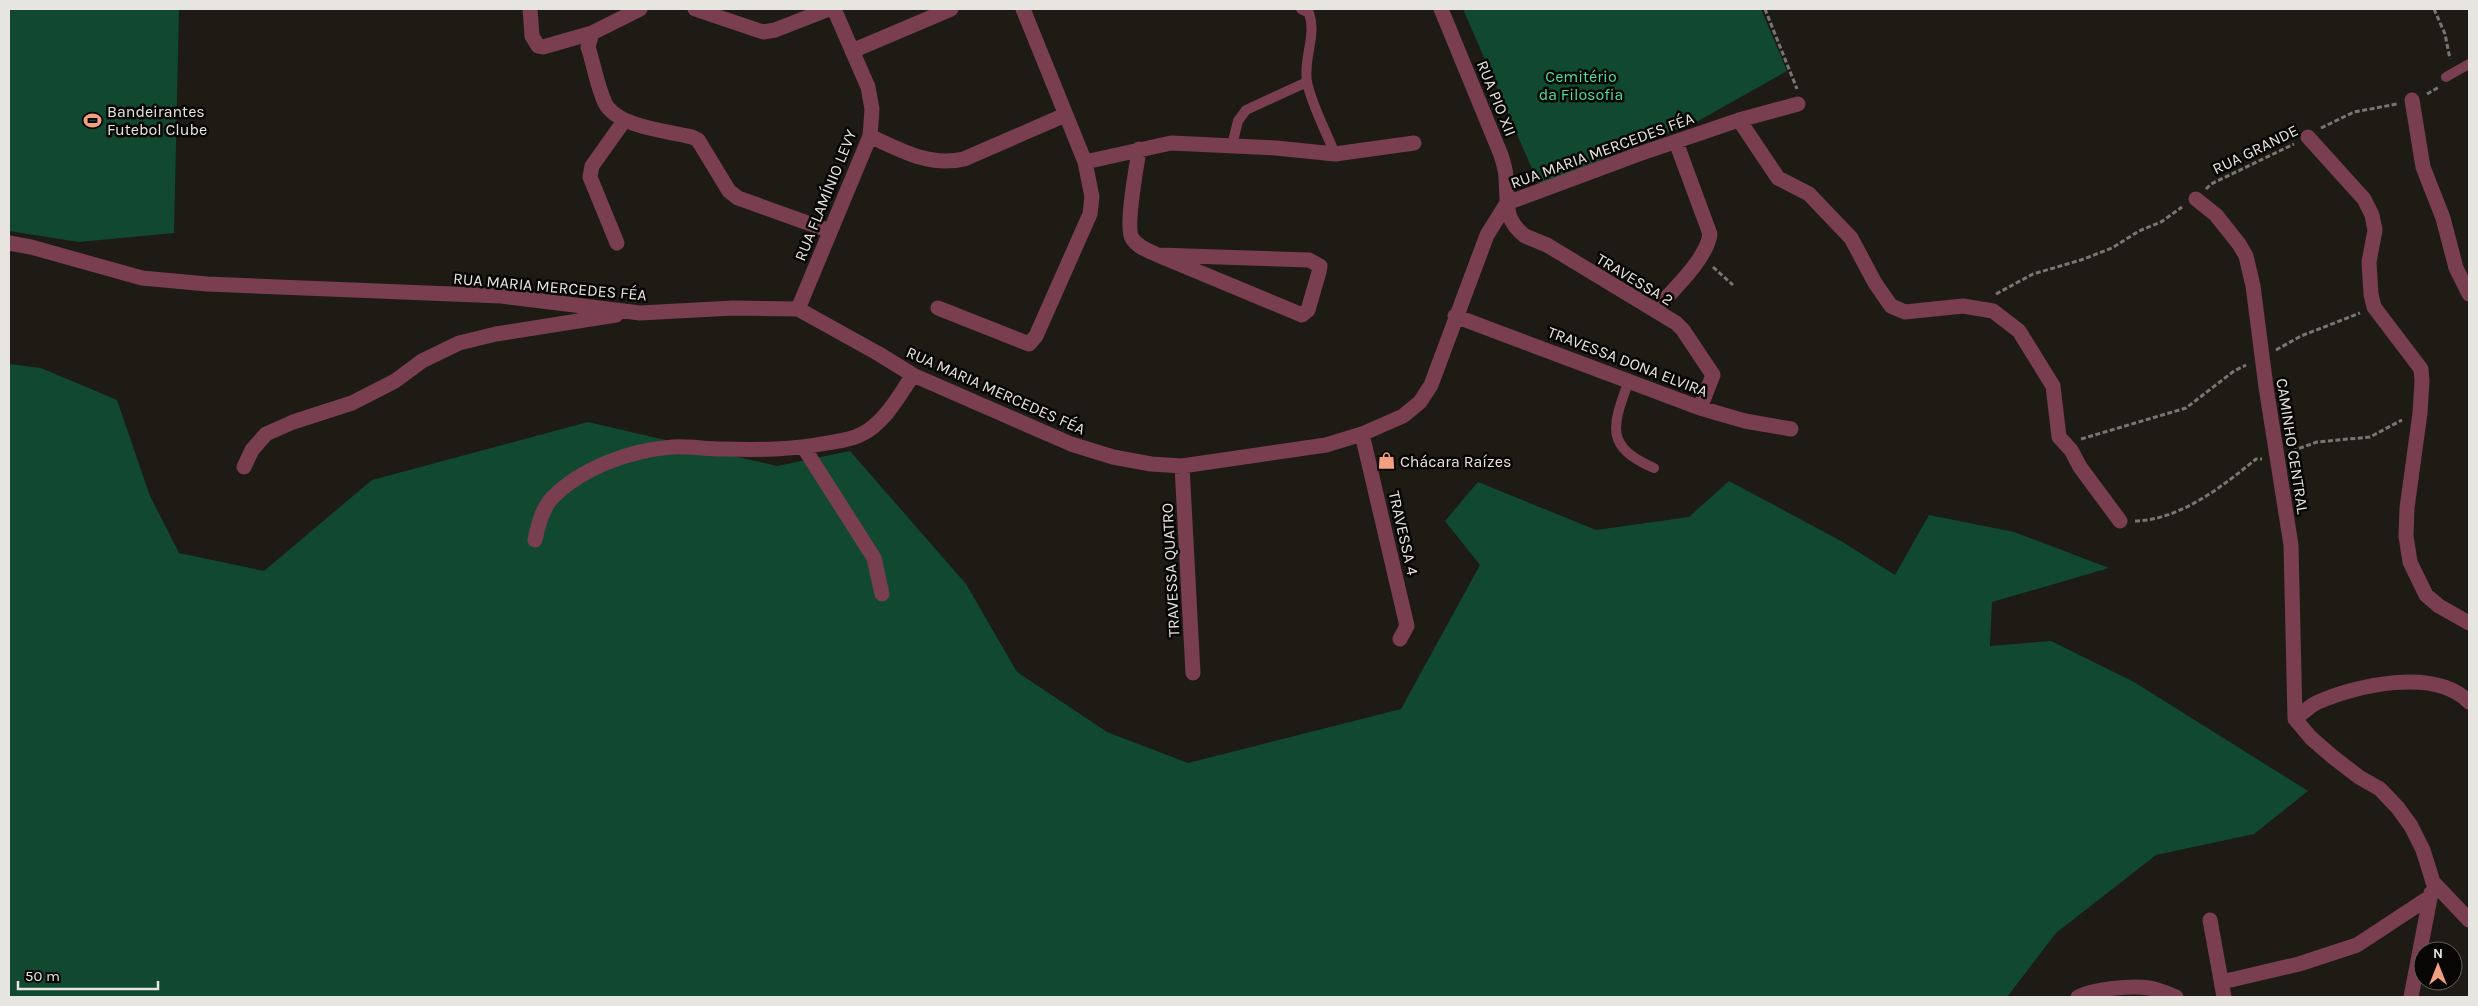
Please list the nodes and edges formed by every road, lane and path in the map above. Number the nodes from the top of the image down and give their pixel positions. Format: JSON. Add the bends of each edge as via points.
{"nodes":[{"id":1,"x":530,"y":9,"type":"edge"},
{"id":2,"x":640,"y":9,"type":"edge"},
{"id":3,"x":695,"y":9,"type":"edge"},
{"id":4,"x":829,"y":9,"type":"edge"},
{"id":5,"x":834,"y":9,"type":"edge"},
{"id":6,"x":951,"y":9,"type":"edge"},
{"id":7,"x":1023,"y":9,"type":"edge"},
{"id":8,"x":1301,"y":9,"type":"edge"},
{"id":9,"x":1441,"y":9,"type":"edge"},
{"id":10,"x":1765,"y":9,"type":"edge"},
{"id":11,"x":2434,"y":9,"type":"edge"},
{"id":12,"x":592,"y":33,"type":"junction"},
{"id":13,"x":852,"y":51,"type":"junction"},
{"id":14,"x":2469,"y":64,"type":"edge"},
{"id":15,"x":2446,"y":77,"type":"junction"},
{"id":16,"x":1307,"y":82,"type":"junction"},
{"id":17,"x":2412,"y":100,"type":"junction"},
{"id":18,"x":1798,"y":104,"type":"joint"},
{"id":19,"x":1065,"y":114,"type":"junction"},
{"id":20,"x":1739,"y":120,"type":"junction"},
{"id":21,"x":624,"y":121,"type":"junction"},
{"id":22,"x":870,"y":136,"type":"junction"},
{"id":23,"x":2308,"y":137,"type":"junction"},
{"id":24,"x":1676,"y":142,"type":"junction"},
{"id":25,"x":1414,"y":143,"type":"dead end"},
{"id":26,"x":1232,"y":145,"type":"junction"},
{"id":27,"x":1139,"y":149,"type":"junction"},
{"id":28,"x":1335,"y":154,"type":"junction"},
{"id":29,"x":1085,"y":162,"type":"junction"},
{"id":30,"x":2196,"y":199,"type":"junction"},
{"id":31,"x":1507,"y":203,"type":"junction"},
{"id":32,"x":830,"y":232,"type":"junction"},
{"id":33,"x":9,"y":243,"type":"edge"},
{"id":34,"x":617,"y":243,"type":"dead end"},
{"id":35,"x":1158,"y":255,"type":"junction"},
{"id":36,"x":1701,"y":257,"type":"junction"},
{"id":37,"x":1733,"y":285,"type":"dead end"},
{"id":38,"x":2469,"y":294,"type":"edge"},
{"id":39,"x":1967,"y":307,"type":"junction"},
{"id":40,"x":2374,"y":307,"type":"junction"},
{"id":41,"x":938,"y":308,"type":"dead end"},
{"id":42,"x":798,"y":309,"type":"junction"},
{"id":43,"x":1655,"y":310,"type":"junction"},
{"id":44,"x":640,"y":313,"type":"junction"},
{"id":45,"x":1455,"y":316,"type":"junction"},
{"id":46,"x":2263,"y":357,"type":"junction"},
{"id":47,"x":912,"y":376,"type":"junction"},
{"id":48,"x":1630,"y":380,"type":"junction"},
{"id":49,"x":1700,"y":408,"type":"junction"},
{"id":50,"x":1791,"y":429,"type":"dead end"},
{"id":51,"x":1362,"y":434,"type":"junction"},
{"id":52,"x":2063,"y":441,"type":"junction"},
{"id":53,"x":804,"y":448,"type":"junction"},
{"id":54,"x":1182,"y":466,"type":"junction"},
{"id":55,"x":244,"y":467,"type":"dead end"},
{"id":56,"x":1654,"y":468,"type":"dead end"},
{"id":57,"x":2120,"y":521,"type":"dead end"},
{"id":58,"x":535,"y":540,"type":"dead end"},
{"id":59,"x":882,"y":594,"type":"dead end"},
{"id":60,"x":2469,"y":623,"type":"edge"},
{"id":61,"x":1400,"y":639,"type":"dead end"},
{"id":62,"x":1193,"y":673,"type":"dead end"},
{"id":63,"x":2469,"y":702,"type":"edge"},
{"id":64,"x":2295,"y":719,"type":"junction"},
{"id":65,"x":2433,"y":882,"type":"junction"},
{"id":66,"x":2430,"y":897,"type":"junction"},
{"id":67,"x":2210,"y":920,"type":"dead end"},
{"id":68,"x":2469,"y":920,"type":"edge"},
{"id":69,"x":2222,"y":982,"type":"junction"},
{"id":70,"x":2078,"y":997,"type":"edge"},
{"id":71,"x":2176,"y":997,"type":"edge"},
{"id":72,"x":2224,"y":997,"type":"edge"},
{"id":73,"x":2411,"y":997,"type":"edge"}],
"edges":[{"from":1,"to":12,"type":"street","via":[[532,36],[538,46]]},
{"from":2,"to":12,"type":"street"},
{"from":3,"to":4,"type":"street","via":[[763,32],[783,28]]},
{"from":5,"to":13,"type":"street","name":"RUA FLAMÍNIO LEVY"},
{"from":6,"to":13,"type":"street"},
{"from":7,"to":19,"type":"street"},
{"from":8,"to":16,"type":"lane","via":[[1309,14],[1314,26],[1307,58]]},
{"from":9,"to":31,"type":"street","name":"RUA PIO XII","via":[[1500,155],[1506,176]]},
{"from":10,"to":18,"type":"path","via":[[1797,87]]},
{"from":11,"to":15,"type":"path","via":[[2450,55]]},
{"from":12,"to":21,"type":"street","via":[[588,47],[605,102],[612,113]]},
{"from":13,"to":22,"type":"street","name":"RUA FLAMÍNIO LEVY","via":[[868,87],[872,109]]},
{"from":14,"to":15,"type":"lane"},
{"from":15,"to":17,"type":"path","name":"RUA GRANDE","via":[[2434,92]]},
{"from":16,"to":26,"type":"lane","via":[[1246,110],[1238,121]]},
{"from":16,"to":28,"type":"lane"},
{"from":17,"to":23,"type":"path","name":"RUA GRANDE","via":[[2354,112]]},
{"from":17,"to":38,"type":"street","via":[[2423,167],[2443,218],[2456,268]]},
{"from":18,"to":20,"type":"street","name":"RUA MARIA MERCEDES FÉA"},
{"from":19,"to":22,"type":"street","via":[[964,159],[950,162],[935,162],[911,155]]},
{"from":19,"to":29,"type":"street"},
{"from":20,"to":24,"type":"street","name":"RUA MARIA MERCEDES FÉA"},
{"from":20,"to":39,"type":"street","via":[[1778,178],[1809,194],[1834,217],[1851,238],[1891,306],[1905,312]]},
{"from":21,"to":32,"type":"street","via":[[698,140],[729,191],[738,198]]},
{"from":21,"to":34,"type":"street","via":[[592,166],[590,177]]},
{"from":22,"to":32,"type":"street","name":"RUA FLAMÍNIO LEVY"},
{"from":23,"to":30,"type":"path","name":"RUA GRANDE","via":[[2211,184]]},
{"from":23,"to":40,"type":"street","via":[[2364,199],[2372,215],[2375,230],[2369,262]]},
{"from":24,"to":31,"type":"street","name":"RUA MARIA MERCEDES FÉA"},
{"from":24,"to":36,"type":"street","via":[[1710,234],[1710,241]]},
{"from":25,"to":28,"type":"street"},
{"from":26,"to":27,"type":"street","via":[[1171,142]]},
{"from":26,"to":28,"type":"street"},
{"from":27,"to":29,"type":"street"},
{"from":27,"to":35,"type":"street","via":[[1129,223],[1132,238],[1142,248]]},
{"from":29,"to":41,"type":"street","via":[[1092,197],[1090,214],[1036,336],[1029,344]]},
{"from":30,"to":39,"type":"path","name":"RUA GRANDE","via":[[2112,248],[2033,274]]},
{"from":30,"to":46,"type":"street","name":"CAMINHO CENTRAL","via":[[2216,215],[2246,256]]},
{"from":31,"to":43,"type":"street","name":"TRAVESSA 2","via":[[1510,219],[1525,236]]},
{"from":31,"to":45,"type":"street","name":"RUA MARIA MERCEDES FÉA","via":[[1487,235]]},
{"from":32,"to":42,"type":"street","name":"RUA FLAMÍNIO LEVY"},
{"from":33,"to":44,"type":"street","name":"RUA MARIA MERCEDES FÉA","via":[[142,278],[207,284],[501,296]]},
{"from":35,"to":35,"type":"street","via":[[1309,260],[1320,266],[1308,310],[1302,316]]},
{"from":36,"to":37,"type":"path"},
{"from":36,"to":43,"type":"street"},
{"from":39,"to":52,"type":"street","via":[[1993,311],[2024,339],[2053,386],[2059,437]]},
{"from":40,"to":46,"type":"path","via":[[2301,336]]},
{"from":40,"to":60,"type":"street","via":[[2416,360],[2422,374],[2407,508],[2406,536],[2410,562],[2426,595]]},
{"from":42,"to":44,"type":"street","name":"RUA MARIA MERCEDES FÉA","via":[[733,308]]},
{"from":42,"to":47,"type":"street","name":"RUA MARIA MERCEDES FÉA"},
{"from":43,"to":49,"type":"street","name":"TRAVESSA 2","via":[[1683,330],[1711,370],[1711,382]]},
{"from":44,"to":55,"type":"street","via":[[458,342],[352,403],[266,434],[252,450]]},
{"from":45,"to":48,"type":"street","name":"TRAVESSA DONA ELVIRA"},
{"from":45,"to":51,"type":"street","name":"RUA MARIA MERCEDES FÉA","via":[[1431,385],[1420,402],[1403,416]]},
{"from":46,"to":52,"type":"path","via":[[2234,371],[2186,408],[2085,438]]},
{"from":46,"to":64,"type":"street","name":"CAMINHO CENTRAL","via":[[2291,545]]},
{"from":47,"to":53,"type":"street","via":[[894,403],[861,435]]},
{"from":47,"to":54,"type":"street","name":"RUA MARIA MERCEDES FÉA","via":[[1071,444],[1113,457]]},
{"from":48,"to":49,"type":"street","name":"TRAVESSA DONA ELVIRA"},
{"from":48,"to":56,"type":"lane","via":[[1615,421],[1619,440],[1627,453]]},
{"from":49,"to":50,"type":"street","name":"TRAVESSA DONA ELVIRA","via":[[1745,421]]},
{"from":51,"to":54,"type":"street","name":"RUA MARIA MERCEDES FÉA","via":[[1326,446]]},
{"from":51,"to":61,"type":"street","name":"TRAVESSA 4","via":[[1407,626]]},
{"from":52,"to":57,"type":"street"},
{"from":53,"to":58,"type":"street","via":[[673,447],[615,460],[582,476],[552,499],[538,524]]},
{"from":53,"to":59,"type":"street","via":[[874,558]]},
{"from":54,"to":62,"type":"street","name":"TRAVESSA QUATRO"},
{"from":63,"to":64,"type":"street","via":[[2461,694],[2444,687],[2416,682],[2384,684],[2315,704]]},
{"from":64,"to":65,"type":"street","via":[[2325,751],[2380,789],[2398,808],[2423,850]]},
{"from":65,"to":66,"type":"street"},
{"from":65,"to":68,"type":"street"},
{"from":66,"to":69,"type":"street","via":[[2357,945],[2299,964]]},
{"from":66,"to":73,"type":"street"},
{"from":67,"to":69,"type":"street"},
{"from":69,"to":72,"type":"street"},
{"from":70,"to":71,"type":"street","via":[[2110,989],[2149,988]]}]}
